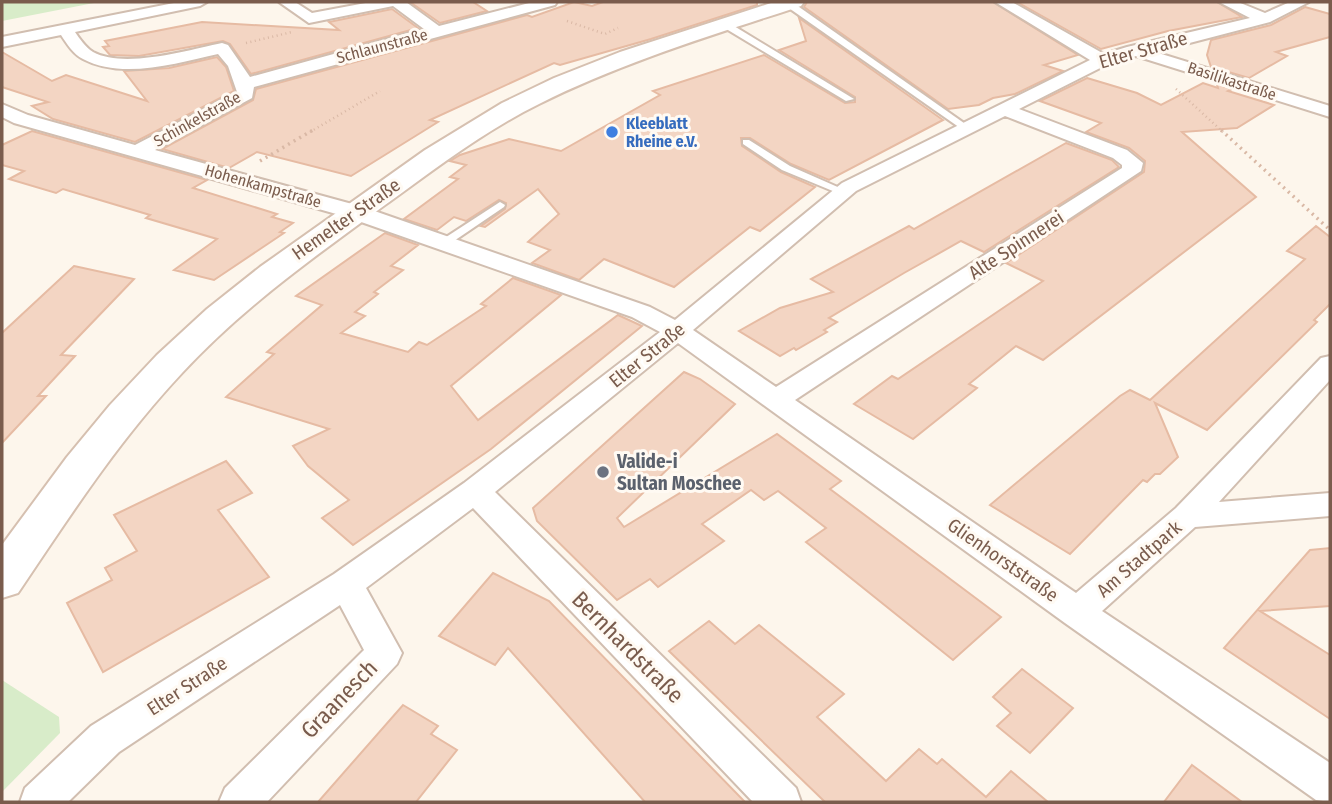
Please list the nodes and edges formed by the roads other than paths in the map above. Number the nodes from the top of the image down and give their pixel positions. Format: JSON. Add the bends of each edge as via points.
{"nodes":[{"id":1,"x":200,"y":2,"type":"edge"},
{"id":2,"x":286,"y":2,"type":"edge"},
{"id":3,"x":395,"y":2,"type":"edge"},
{"id":4,"x":550,"y":2,"type":"edge"},
{"id":5,"x":1002,"y":2,"type":"edge"},
{"id":6,"x":1226,"y":2,"type":"edge"},
{"id":7,"x":1302,"y":2,"type":"edge"},
{"id":8,"x":791,"y":3,"type":"edge"},
{"id":9,"x":1265,"y":19,"type":"junction"},
{"id":10,"x":726,"y":25,"type":"junction"},
{"id":11,"x":65,"y":30,"type":"junction"},
{"id":12,"x":436,"y":31,"type":"junction"},
{"id":13,"x":2,"y":42,"type":"edge"},
{"id":14,"x":1133,"y":50,"type":"junction"},
{"id":15,"x":1102,"y":60,"type":"junction"},
{"id":16,"x":327,"y":61,"type":"joint"},
{"id":17,"x":245,"y":84,"type":"junction"},
{"id":18,"x":849,"y":99,"type":"dead end"},
{"id":19,"x":1004,"y":109,"type":"junction"},
{"id":20,"x":1330,"y":112,"type":"edge"},
{"id":21,"x":8,"y":119,"type":"edge"},
{"id":22,"x":966,"y":128,"type":"junction"},
{"id":23,"x":746,"y":142,"type":"dead end"},
{"id":24,"x":140,"y":150,"type":"junction"},
{"id":25,"x":844,"y":192,"type":"junction"},
{"id":26,"x":500,"y":205,"type":"dead end"},
{"id":27,"x":355,"y":212,"type":"junction"},
{"id":28,"x":444,"y":243,"type":"junction"},
{"id":29,"x":677,"y":331,"type":"junction"},
{"id":30,"x":1330,"y":363,"type":"edge"},
{"id":31,"x":776,"y":400,"type":"junction"},
{"id":32,"x":475,"y":491,"type":"junction"},
{"id":33,"x":1330,"y":505,"type":"edge"},
{"id":34,"x":1187,"y":516,"type":"junction"},
{"id":35,"x":2,"y":580,"type":"edge"},
{"id":36,"x":346,"y":584,"type":"junction"},
{"id":37,"x":1077,"y":612,"type":"junction"},
{"id":38,"x":1330,"y":786,"type":"edge"},
{"id":39,"x":40,"y":802,"type":"edge"},
{"id":40,"x":240,"y":802,"type":"edge"},
{"id":41,"x":781,"y":802,"type":"edge"}],
"edges":[{"from":1,"to":11,"type":"street"},
{"from":2,"to":3,"type":"street","name":"Schlaunstraße","via":[[309,18]]},
{"from":3,"to":12,"type":"street","name":"Schlaunstraße"},
{"from":4,"to":12,"type":"street","name":"Schlaunstraße"},
{"from":5,"to":15,"type":"street"},
{"from":6,"to":9,"type":"street"},
{"from":7,"to":9,"type":"street","name":"Elter Straße"},
{"from":8,"to":10,"type":"main road","name":"Hemelter Straße"},
{"from":8,"to":22,"type":"lane"},
{"from":9,"to":14,"type":"street","name":"Elter Straße"},
{"from":10,"to":18,"type":"lane"},
{"from":10,"to":27,"type":"main road","name":"Hemelter Straße","via":[[531,98],[490,120]]},
{"from":11,"to":13,"type":"street"},
{"from":11,"to":17,"type":"street","via":[[80,50],[109,61],[174,58],[222,48]]},
{"from":12,"to":16,"type":"street","name":"Schlaunstraße"},
{"from":14,"to":15,"type":"street","name":"Elter Straße"},
{"from":14,"to":20,"type":"street","name":"Basilikastraße"},
{"from":15,"to":19,"type":"street","name":"Elter Straße"},
{"from":16,"to":17,"type":"street","name":"Schinkelstraße"},
{"from":17,"to":24,"type":"street","name":"Schinkelstraße","via":[[246,94]]},
{"from":19,"to":22,"type":"street","name":"Elter Straße"},
{"from":19,"to":31,"type":"street","name":"Alte Spinnerei","via":[[1120,154],[1133,163],[1131,171]]},
{"from":21,"to":24,"type":"street","name":"Hohenkampstraße"},
{"from":22,"to":25,"type":"street","name":"Elter Straße"},
{"from":23,"to":25,"type":"lane","via":[[786,168]]},
{"from":24,"to":27,"type":"street","name":"Hohenkampstraße"},
{"from":25,"to":29,"type":"street","name":"Elter Straße"},
{"from":26,"to":28,"type":"lane"},
{"from":27,"to":28,"type":"street","name":"Hohenkampstraße"},
{"from":27,"to":35,"type":"main road","name":"Hemelter Straße","via":[[246,293],[169,364],[81,469]]},
{"from":28,"to":29,"type":"street","name":"Hohenkampstraße","via":[[641,312]]},
{"from":29,"to":31,"type":"street","name":"Glienhorststraße"},
{"from":29,"to":32,"type":"street","name":"Elter Straße"},
{"from":30,"to":34,"type":"street"},
{"from":31,"to":37,"type":"street","name":"Glienhorststraße"},
{"from":32,"to":36,"type":"street","name":"Elter Straße"},
{"from":32,"to":41,"type":"street","name":"Bernhardstraße"},
{"from":33,"to":34,"type":"street","name":"Am Stadtpark"},
{"from":34,"to":37,"type":"street","name":"Am Stadtpark"},
{"from":36,"to":39,"type":"street","name":"Elter Straße","via":[[105,739]]},
{"from":36,"to":40,"type":"street","name":"Graanesch","via":[[384,653]]},
{"from":37,"to":38,"type":"street","name":"Glienhorststraße"}]}
